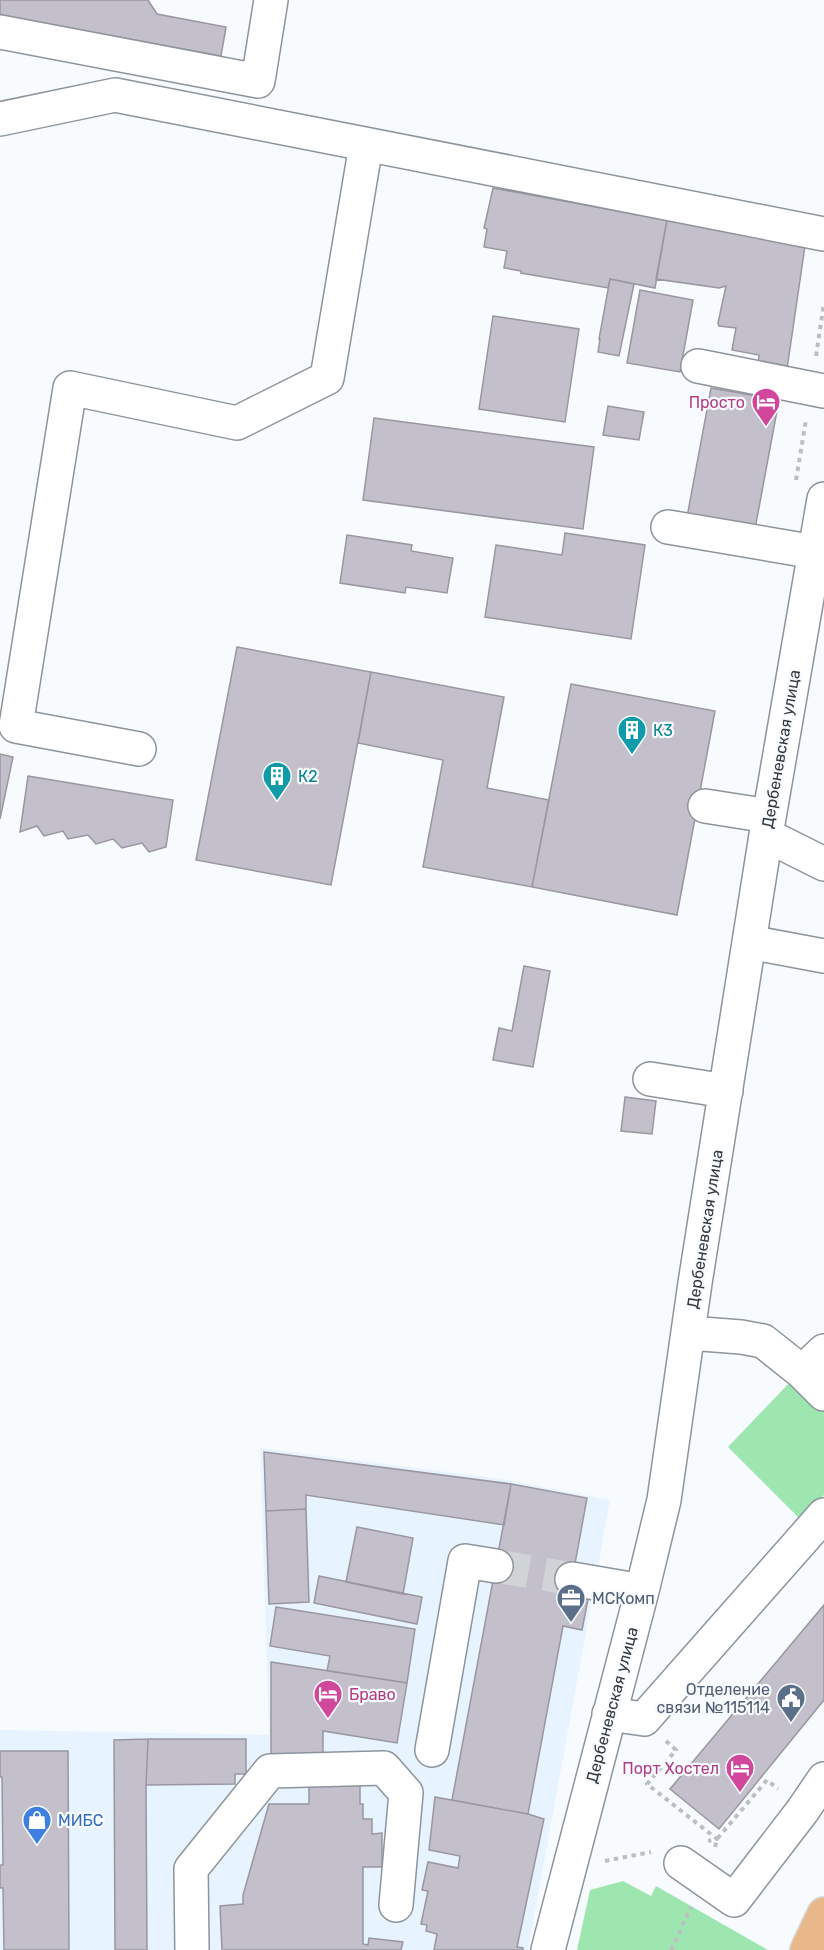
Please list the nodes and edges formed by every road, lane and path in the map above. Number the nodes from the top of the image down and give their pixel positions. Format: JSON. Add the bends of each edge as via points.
{"nodes":[{"id":1,"x":272,"y":0,"type":"edge"},
{"id":2,"x":0,"y":32,"type":"edge"},
{"id":3,"x":0,"y":119,"type":"edge"},
{"id":4,"x":366,"y":145,"type":"junction"},
{"id":5,"x":824,"y":234,"type":"edge"},
{"id":6,"x":698,"y":366,"type":"dead end"},
{"id":7,"x":824,"y":391,"type":"edge"},
{"id":8,"x":824,"y":499,"type":"edge"},
{"id":9,"x":668,"y":527,"type":"dead end"},
{"id":10,"x":819,"y":545,"type":"edge"},
{"id":11,"x":816,"y":595,"type":"edge"},
{"id":12,"x":8,"y":724,"type":"edge"},
{"id":13,"x":139,"y":748,"type":"dead end"},
{"id":14,"x":705,"y":806,"type":"dead end"},
{"id":15,"x":768,"y":825,"type":"junction"},
{"id":16,"x":824,"y":864,"type":"edge"},
{"id":17,"x":749,"y":942,"type":"junction"},
{"id":18,"x":824,"y":956,"type":"edge"},
{"id":19,"x":650,"y":1079,"type":"dead end"},
{"id":20,"x":726,"y":1091,"type":"junction"},
{"id":21,"x":689,"y":1333,"type":"junction"},
{"id":22,"x":816,"y":1373,"type":"edge"},
{"id":23,"x":824,"y":1515,"type":"edge"},
{"id":24,"x":496,"y":1566,"type":"tunnel mouth"},
{"id":25,"x":572,"y":1579,"type":"tunnel mouth"},
{"id":26,"x":642,"y":1591,"type":"junction"},
{"id":27,"x":609,"y":1714,"type":"junction"},
{"id":28,"x":432,"y":1750,"type":"dead end"},
{"id":29,"x":824,"y":1779,"type":"edge"},
{"id":30,"x":803,"y":1810,"type":"junction"},
{"id":31,"x":693,"y":1871,"type":"junction"},
{"id":32,"x":396,"y":1905,"type":"dead end"},
{"id":33,"x":824,"y":1914,"type":"edge"},
{"id":34,"x":192,"y":1950,"type":"edge"},
{"id":35,"x":548,"y":1950,"type":"edge"},
{"id":36,"x":671,"y":1950,"type":"edge"},
{"id":37,"x":807,"y":1950,"type":"edge"}],
"edges":[{"from":1,"to":2,"type":"street","via":[[258,81]]},
{"from":3,"to":4,"type":"street","via":[[115,95]]},
{"from":4,"to":5,"type":"street"},
{"from":4,"to":12,"type":"street","via":[[327,378],[237,423],[70,388]]},
{"from":6,"to":7,"type":"street"},
{"from":8,"to":10,"type":"street","name":"Дербеневская улица"},
{"from":9,"to":10,"type":"street"},
{"from":10,"to":11,"type":"street","name":"Дербеневская улица"},
{"from":11,"to":15,"type":"street","name":"Дербеневская улица"},
{"from":12,"to":13,"type":"street"},
{"from":14,"to":15,"type":"street"},
{"from":15,"to":16,"type":"street"},
{"from":15,"to":17,"type":"street","name":"Дербеневская улица"},
{"from":17,"to":18,"type":"street"},
{"from":17,"to":20,"type":"street","name":"Дербеневская улица"},
{"from":19,"to":20,"type":"street"},
{"from":20,"to":21,"type":"street","name":"Дербеневская улица"},
{"from":21,"to":22,"type":"street","via":[[763,1341]]},
{"from":21,"to":26,"type":"street","name":"Дербеневская улица","via":[[664,1500]]},
{"from":23,"to":27,"type":"street","via":[[644,1719]]},
{"from":24,"to":28,"type":"street","via":[[465,1561]]},
{"from":25,"to":26,"type":"street"},
{"from":26,"to":27,"type":"street","name":"Дербеневская улица"},
{"from":27,"to":35,"type":"street","name":"Дербеневская улица"},
{"from":29,"to":30,"type":"street"},
{"from":30,"to":31,"type":"street","via":[[734,1900]]},
{"from":30,"to":31,"type":"path","via":[[767,1780]]},
{"from":31,"to":36,"type":"path"},
{"from":32,"to":34,"type":"street","via":[[406,1793],[384,1768],[270,1771],[191,1869]]},
{"from":33,"to":37,"type":"main road"}]}
